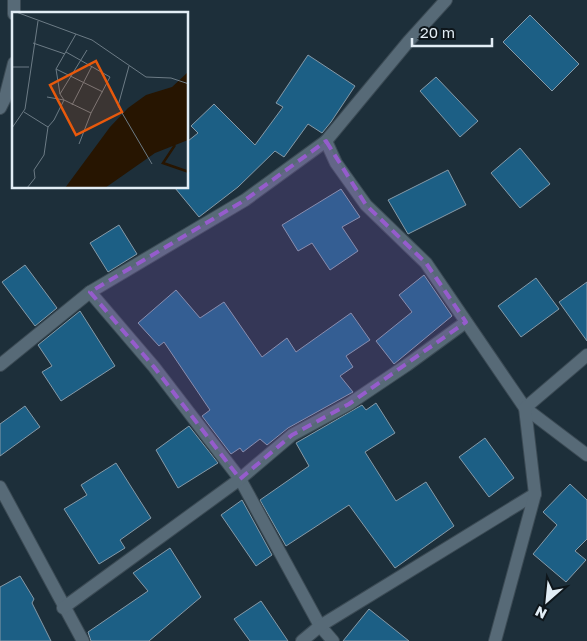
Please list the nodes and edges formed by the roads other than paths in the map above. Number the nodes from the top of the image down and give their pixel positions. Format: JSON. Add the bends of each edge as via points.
{"nodes":[{"id":1,"x":446,"y":0,"type":"edge"},
{"id":2,"x":12,"y":70,"type":"edge"},
{"id":3,"x":0,"y":108,"type":"edge"},
{"id":4,"x":326,"y":141,"type":"junction"},
{"id":5,"x":90,"y":292,"type":"junction"},
{"id":6,"x":466,"y":322,"type":"junction"},
{"id":7,"x":587,"y":355,"type":"edge"},
{"id":8,"x":0,"y":365,"type":"edge"},
{"id":9,"x":525,"y":408,"type":"junction"},
{"id":10,"x":587,"y":455,"type":"edge"},
{"id":11,"x":240,"y":480,"type":"junction"},
{"id":12,"x":0,"y":487,"type":"edge"},
{"id":13,"x":535,"y":494,"type":"junction"},
{"id":14,"x":64,"y":608,"type":"junction"},
{"id":15,"x":320,"y":626,"type":"junction"},
{"id":16,"x":83,"y":641,"type":"edge"},
{"id":17,"x":302,"y":641,"type":"edge"},
{"id":18,"x":333,"y":641,"type":"edge"},
{"id":19,"x":495,"y":641,"type":"edge"}],
"edges":[{"from":1,"to":4,"type":"street"},
{"from":2,"to":3,"type":"street"},
{"from":4,"to":5,"type":"street","via":[[245,200]]},
{"from":4,"to":6,"type":"street","via":[[336,163],[366,204],[426,263]]},
{"from":5,"to":8,"type":"street"},
{"from":5,"to":11,"type":"street","via":[[154,367]]},
{"from":6,"to":9,"type":"street"},
{"from":6,"to":11,"type":"street","via":[[349,404],[292,435]]},
{"from":7,"to":9,"type":"street"},
{"from":9,"to":10,"type":"street"},
{"from":9,"to":13,"type":"street"},
{"from":11,"to":14,"type":"street"},
{"from":11,"to":15,"type":"street"},
{"from":12,"to":14,"type":"street"},
{"from":13,"to":15,"type":"street"},
{"from":13,"to":19,"type":"street"},
{"from":14,"to":16,"type":"street"},
{"from":15,"to":17,"type":"street"},
{"from":15,"to":18,"type":"street"}]}
